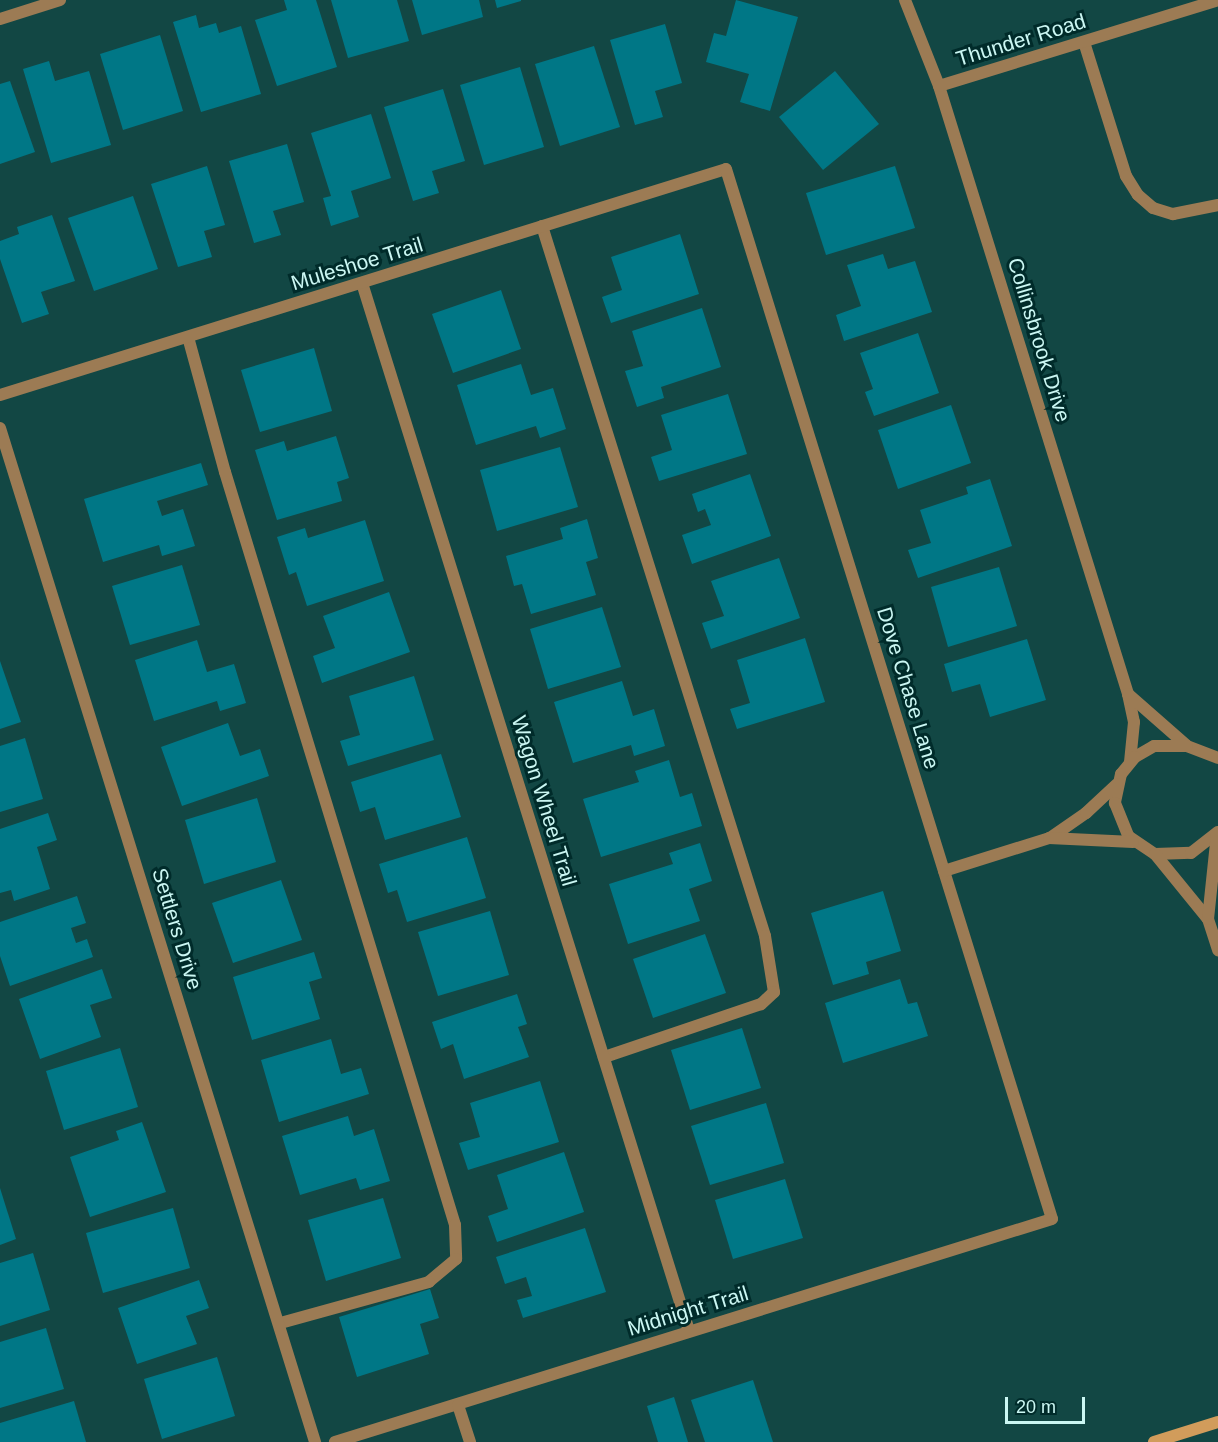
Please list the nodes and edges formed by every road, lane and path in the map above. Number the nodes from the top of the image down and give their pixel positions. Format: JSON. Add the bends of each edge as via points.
{"nodes":[{"id":1,"x":60,"y":0,"type":"edge"},
{"id":2,"x":905,"y":0,"type":"edge"},
{"id":3,"x":1218,"y":0,"type":"edge"},
{"id":4,"x":0,"y":19,"type":"edge"},
{"id":5,"x":1084,"y":42,"type":"junction"},
{"id":6,"x":939,"y":86,"type":"junction"},
{"id":7,"x":726,"y":169,"type":"joint"},
{"id":8,"x":1218,"y":205,"type":"edge"},
{"id":9,"x":542,"y":226,"type":"junction"},
{"id":10,"x":362,"y":283,"type":"junction"},
{"id":11,"x":188,"y":337,"type":"junction"},
{"id":12,"x":0,"y":395,"type":"edge"},
{"id":13,"x":0,"y":428,"type":"edge"},
{"id":14,"x":1128,"y":694,"type":"junction"},
{"id":15,"x":1187,"y":746,"type":"junction"},
{"id":16,"x":1201,"y":752,"type":"junction"},
{"id":17,"x":1218,"y":758,"type":"edge"},
{"id":18,"x":1130,"y":762,"type":"junction"},
{"id":19,"x":1218,"y":768,"type":"edge"},
{"id":20,"x":1119,"y":779,"type":"junction"},
{"id":21,"x":1217,"y":833,"type":"edge"},
{"id":22,"x":1049,"y":838,"type":"junction"},
{"id":23,"x":1133,"y":842,"type":"junction"},
{"id":24,"x":1150,"y":852,"type":"junction"},
{"id":25,"x":944,"y":871,"type":"junction"},
{"id":26,"x":1208,"y":919,"type":"junction"},
{"id":27,"x":1218,"y":950,"type":"edge"},
{"id":28,"x":604,"y":1057,"type":"junction"},
{"id":29,"x":1052,"y":1219,"type":"joint"},
{"id":30,"x":280,"y":1323,"type":"junction"},
{"id":31,"x":689,"y":1331,"type":"junction"},
{"id":32,"x":458,"y":1405,"type":"junction"},
{"id":33,"x":1218,"y":1422,"type":"edge"},
{"id":34,"x":315,"y":1442,"type":"edge"},
{"id":35,"x":335,"y":1442,"type":"edge"},
{"id":36,"x":470,"y":1442,"type":"edge"},
{"id":37,"x":1154,"y":1442,"type":"edge"}],
"edges":[{"from":1,"to":4,"type":"street"},
{"from":2,"to":6,"type":"street","name":"Collinsbrook Drive"},
{"from":3,"to":5,"type":"street","name":"Thunder Road"},
{"from":5,"to":6,"type":"street","name":"Thunder Road"},
{"from":5,"to":8,"type":"street","via":[[1126,176],[1138,195],[1153,208],[1173,214]]},
{"from":6,"to":14,"type":"street","name":"Collinsbrook Drive"},
{"from":7,"to":9,"type":"street","name":"Muleshoe Trail"},
{"from":7,"to":25,"type":"street","name":"Dove Chase Lane"},
{"from":9,"to":10,"type":"street","name":"Muleshoe Trail"},
{"from":9,"to":28,"type":"street","via":[[765,936],[774,992],[761,1004]]},
{"from":10,"to":11,"type":"street","name":"Muleshoe Trail"},
{"from":10,"to":28,"type":"street","name":"Wagon Wheel Trail"},
{"from":11,"to":12,"type":"street","name":"Muleshoe Trail"},
{"from":11,"to":30,"type":"street","via":[[225,472],[455,1225],[456,1259],[429,1282]]},
{"from":13,"to":30,"type":"street","name":"Settlers Drive"},
{"from":14,"to":15,"type":"street"},
{"from":14,"to":18,"type":"street","name":"Collinsbrook Drive","via":[[1134,722]]},
{"from":15,"to":16,"type":"street"},
{"from":15,"to":18,"type":"street","via":[[1154,746]]},
{"from":16,"to":17,"type":"street"},
{"from":16,"to":19,"type":"street"},
{"from":18,"to":20,"type":"street"},
{"from":20,"to":22,"type":"street","via":[[1086,813]]},
{"from":20,"to":23,"type":"street","via":[[1116,813]]},
{"from":21,"to":24,"type":"street","via":[[1201,848],[1184,855]]},
{"from":21,"to":26,"type":"street"},
{"from":22,"to":23,"type":"street"},
{"from":22,"to":25,"type":"street"},
{"from":23,"to":24,"type":"street"},
{"from":24,"to":26,"type":"street"},
{"from":25,"to":29,"type":"street","name":"Dove Chase Lane"},
{"from":26,"to":27,"type":"street"},
{"from":28,"to":31,"type":"street","name":"Wagon Wheel Trail"},
{"from":29,"to":31,"type":"street","name":"Midnight Trail"},
{"from":30,"to":34,"type":"street","name":"Settlers Drive"},
{"from":31,"to":32,"type":"street","name":"Midnight Trail"},
{"from":32,"to":35,"type":"street","name":"Midnight Trail"},
{"from":32,"to":36,"type":"street"},
{"from":33,"to":37,"type":"main road"}]}
